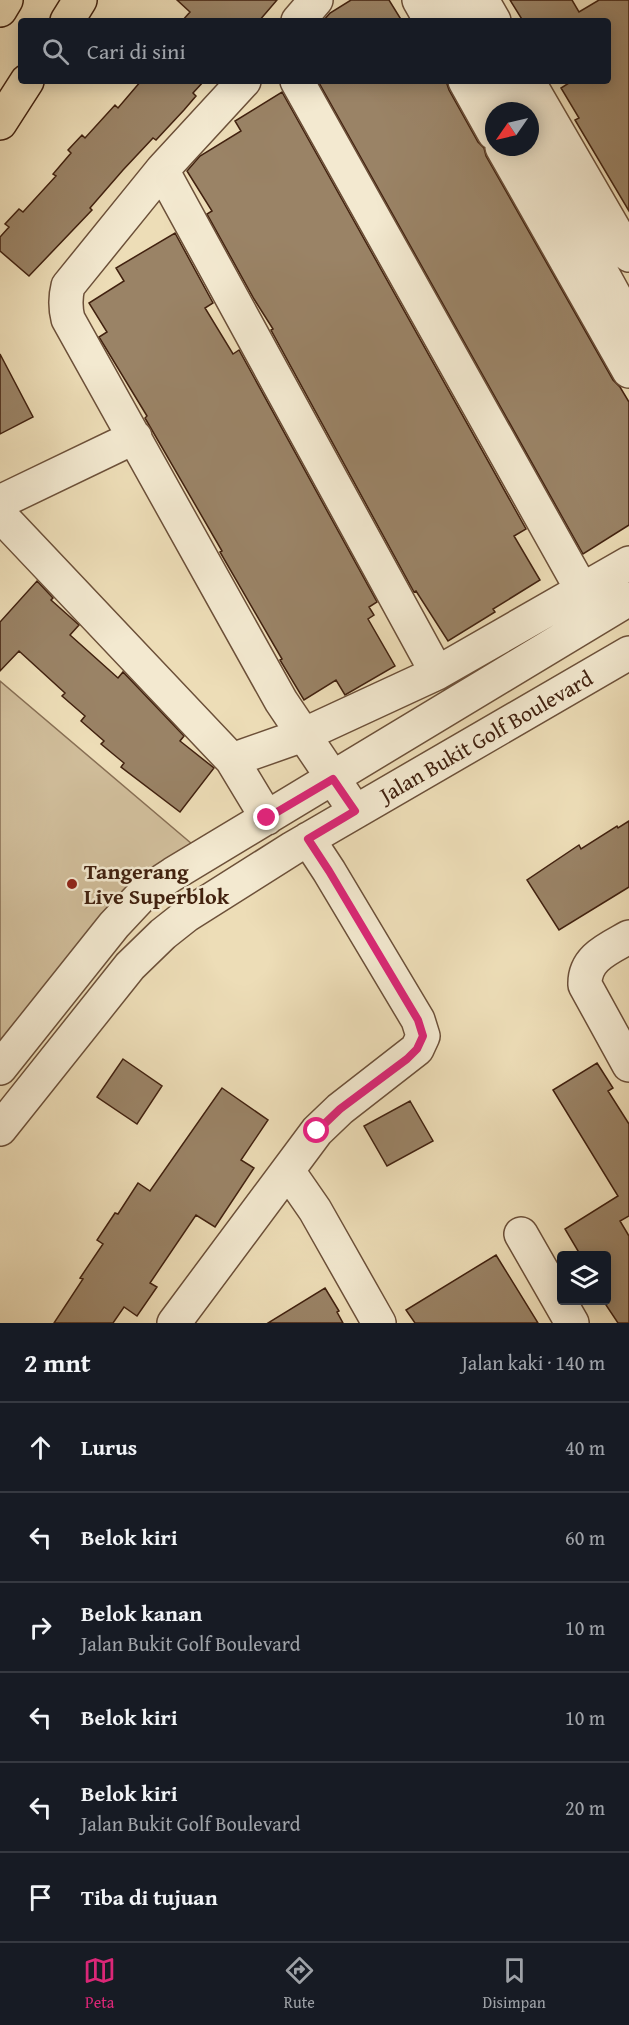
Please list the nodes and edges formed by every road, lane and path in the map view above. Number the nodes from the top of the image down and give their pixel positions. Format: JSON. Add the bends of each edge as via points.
{"nodes":[{"id":1,"x":6,"y":0,"type":"edge"},
{"id":2,"x":80,"y":0,"type":"edge"},
{"id":3,"x":316,"y":0,"type":"edge"},
{"id":4,"x":419,"y":0,"type":"edge"},
{"id":5,"x":453,"y":0,"type":"edge"},
{"id":6,"x":482,"y":0,"type":"edge"},
{"id":7,"x":0,"y":10,"type":"edge"},
{"id":8,"x":68,"y":18,"type":"edge"},
{"id":9,"x":301,"y":18,"type":"edge"},
{"id":10,"x":429,"y":18,"type":"edge"},
{"id":11,"x":462,"y":18,"type":"edge"},
{"id":12,"x":492,"y":18,"type":"edge"},
{"id":13,"x":25,"y":84,"type":"edge"},
{"id":14,"x":241,"y":84,"type":"edge"},
{"id":15,"x":299,"y":84,"type":"edge"},
{"id":16,"x":467,"y":84,"type":"edge"},
{"id":17,"x":499,"y":84,"type":"edge"},
{"id":18,"x":530,"y":84,"type":"edge"},
{"id":19,"x":508,"y":102,"type":"edge"},
{"id":20,"x":485,"y":117,"type":"edge"},
{"id":21,"x":0,"y":123,"type":"edge"},
{"id":22,"x":507,"y":156,"type":"edge"},
{"id":23,"x":538,"y":156,"type":"edge"},
{"id":24,"x":162,"y":170,"type":"junction"},
{"id":25,"x":629,"y":255,"type":"edge"},
{"id":26,"x":629,"y":322,"type":"edge"},
{"id":27,"x":629,"y":371,"type":"edge"},
{"id":28,"x":135,"y":437,"type":"junction"},
{"id":29,"x":629,"y":563,"type":"edge"},
{"id":30,"x":582,"y":590,"type":"junction"},
{"id":31,"x":629,"y":600,"type":"edge"},
{"id":32,"x":629,"y":653,"type":"edge"},
{"id":33,"x":437,"y":673,"type":"junction"},
{"id":34,"x":303,"y":735,"type":"junction"},
{"id":35,"x":232,"y":760,"type":"junction"},
{"id":36,"x":333,"y":779,"type":"junction"},
{"id":37,"x":355,"y":811,"type":"junction"},
{"id":38,"x":267,"y":818,"type":"junction"},
{"id":39,"x":308,"y":839,"type":"junction"},
{"id":40,"x":629,"y":937,"type":"edge"},
{"id":41,"x":629,"y":1065,"type":"edge"},
{"id":42,"x":0,"y":1068,"type":"edge"},
{"id":43,"x":0,"y":1129,"type":"edge"},
{"id":44,"x":288,"y":1171,"type":"junction"},
{"id":45,"x":521,"y":1234,"type":"dead end"},
{"id":46,"x":187,"y":1316,"type":"edge"},
{"id":47,"x":379,"y":1323,"type":"edge"},
{"id":48,"x":572,"y":1323,"type":"edge"}],
"edges":[{"from":1,"to":7,"type":"highway"},
{"from":2,"to":8,"type":"highway"},
{"from":3,"to":9,"type":"street"},
{"from":4,"to":10,"type":"street"},
{"from":5,"to":11,"type":"street"},
{"from":6,"to":12,"type":"street"},
{"from":13,"to":21,"type":"highway"},
{"from":14,"to":24,"type":"street"},
{"from":15,"to":30,"type":"street"},
{"from":16,"to":20,"type":"street"},
{"from":17,"to":19,"type":"street"},
{"from":18,"to":25,"type":"street"},
{"from":22,"to":27,"type":"street"},
{"from":23,"to":26,"type":"street"},
{"from":24,"to":28,"type":"street","via":[[68,286],[65,297],[68,319]]},
{"from":24,"to":33,"type":"street"},
{"from":28,"to":34,"type":"street"},
{"from":28,"to":35,"type":"street","via":[[6,499],[2,517]]},
{"from":29,"to":30,"type":"street"},
{"from":30,"to":33,"type":"street"},
{"from":31,"to":36,"type":"street","name":"Jalan Bukit Golf Boulevard"},
{"from":32,"to":37,"type":"street","name":"Jalan Bukit Golf Boulevard"},
{"from":33,"to":34,"type":"street"},
{"from":34,"to":35,"type":"street"},
{"from":34,"to":36,"type":"street"},
{"from":35,"to":38,"type":"street"},
{"from":36,"to":37,"type":"street"},
{"from":36,"to":38,"type":"street","name":"Jalan Bukit Golf Boulevard"},
{"from":37,"to":39,"type":"street","name":"Jalan Bukit Golf Boulevard"},
{"from":38,"to":42,"type":"street","name":"Jalan Bukit Golf Boulevard","via":[[144,894],[114,925]]},
{"from":39,"to":43,"type":"street","name":"Jalan Bukit Golf Boulevard","via":[[187,915],[146,950]]},
{"from":39,"to":44,"type":"street","via":[[418,1020],[423,1036],[407,1059],[317,1131]]},
{"from":40,"to":41,"type":"street","via":[[594,959],[584,972],[585,985]]},
{"from":44,"to":46,"type":"street"},
{"from":44,"to":47,"type":"street","via":[[315,1210]]},
{"from":45,"to":48,"type":"street"}]}
